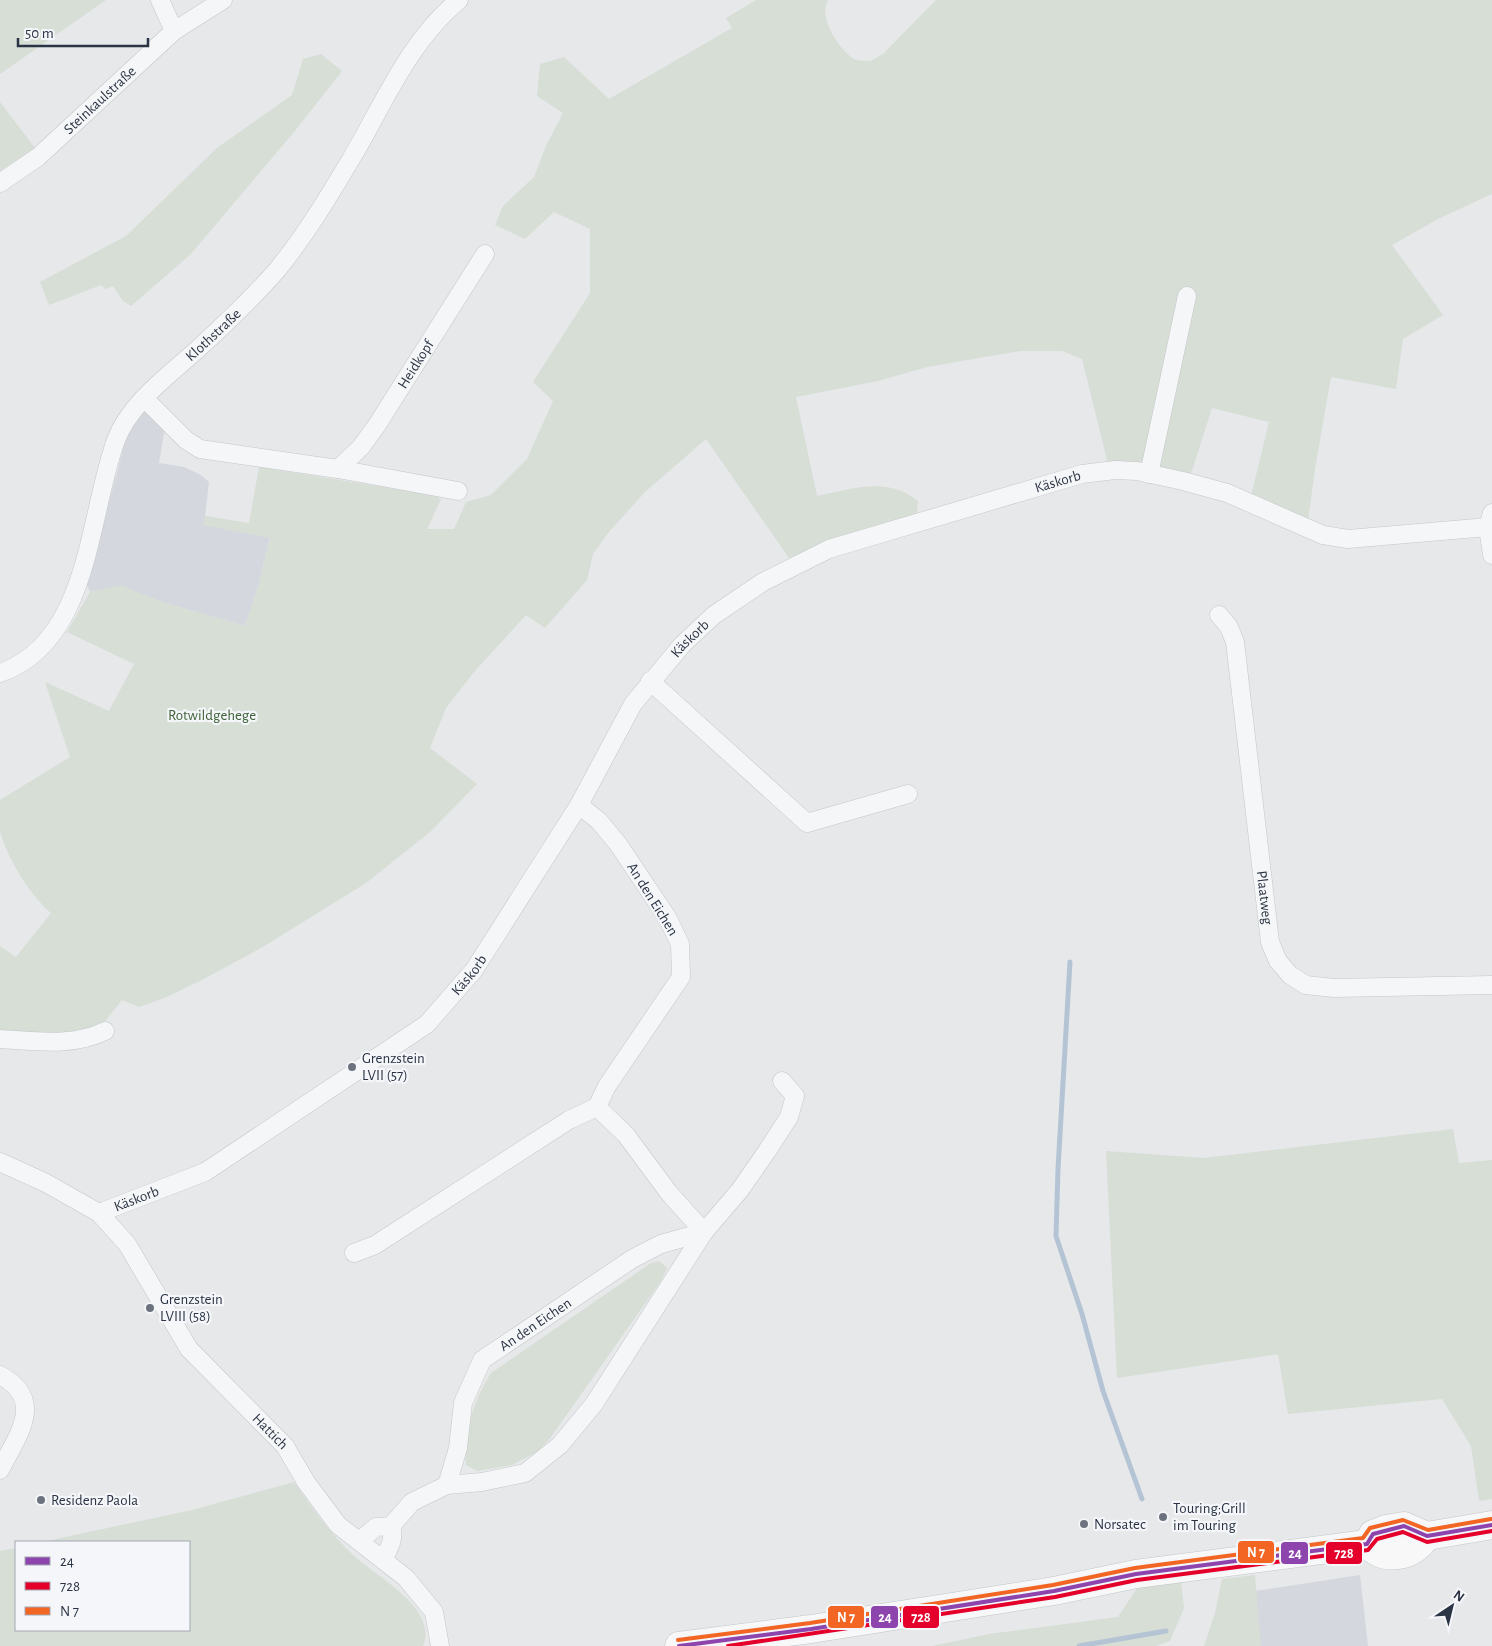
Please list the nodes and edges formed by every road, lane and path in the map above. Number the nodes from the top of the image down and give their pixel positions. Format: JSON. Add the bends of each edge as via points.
{"nodes":[{"id":1,"x":160,"y":0,"type":"edge"},
{"id":2,"x":223,"y":0,"type":"edge"},
{"id":3,"x":458,"y":0,"type":"edge"},
{"id":4,"x":174,"y":31,"type":"junction"},
{"id":5,"x":0,"y":183,"type":"edge"},
{"id":6,"x":486,"y":254,"type":"dead end"},
{"id":7,"x":1187,"y":296,"type":"dead end"},
{"id":8,"x":145,"y":398,"type":"junction"},
{"id":9,"x":338,"y":469,"type":"junction"},
{"id":10,"x":1149,"y":474,"type":"junction"},
{"id":11,"x":458,"y":492,"type":"dead end"},
{"id":12,"x":1490,"y":520,"type":"edge"},
{"id":13,"x":1492,"y":555,"type":"edge"},
{"id":14,"x":1219,"y":615,"type":"dead end"},
{"id":15,"x":0,"y":673,"type":"edge"},
{"id":16,"x":650,"y":681,"type":"junction"},
{"id":17,"x":908,"y":794,"type":"dead end"},
{"id":18,"x":579,"y":805,"type":"junction"},
{"id":19,"x":1492,"y":985,"type":"edge"},
{"id":20,"x":105,"y":1031,"type":"dead end"},
{"id":21,"x":0,"y":1039,"type":"edge"},
{"id":22,"x":782,"y":1082,"type":"dead end"},
{"id":23,"x":597,"y":1108,"type":"junction"},
{"id":24,"x":0,"y":1162,"type":"edge"},
{"id":25,"x":100,"y":1213,"type":"junction"},
{"id":26,"x":704,"y":1232,"type":"junction"},
{"id":27,"x":354,"y":1253,"type":"dead end"},
{"id":28,"x":0,"y":1375,"type":"edge"},
{"id":29,"x":0,"y":1470,"type":"edge"},
{"id":30,"x":447,"y":1485,"type":"junction"},
{"id":31,"x":1492,"y":1525,"type":"edge"},
{"id":32,"x":391,"y":1526,"type":"junction"},
{"id":33,"x":359,"y":1541,"type":"junction"},
{"id":34,"x":383,"y":1560,"type":"junction"},
{"id":35,"x":440,"y":1646,"type":"edge"},
{"id":36,"x":679,"y":1646,"type":"edge"}],
"edges":[{"from":1,"to":4,"type":"street"},
{"from":2,"to":4,"type":"street","name":"Steinkaulstraße"},
{"from":3,"to":8,"type":"street","name":"Klothstraße","via":[[434,23],[411,55],[352,158],[277,270]]},
{"from":4,"to":5,"type":"street","name":"Steinkaulstraße","via":[[38,158]]},
{"from":6,"to":9,"type":"street","name":"Heidkopf","via":[[377,425],[361,447]]},
{"from":7,"to":10,"type":"street"},
{"from":8,"to":9,"type":"street","via":[[186,440],[200,449]]},
{"from":8,"to":15,"type":"street","name":"Klothstraße","via":[[128,415],[116,439],[77,590],[67,614],[56,631],[25,661]]},
{"from":9,"to":11,"type":"street"},
{"from":10,"to":12,"type":"street","name":"Käskorb","via":[[1227,493],[1323,535],[1348,540]]},
{"from":10,"to":16,"type":"street","name":"Käskorb","via":[[1115,470],[1082,474],[830,549],[763,582],[714,615]]},
{"from":12,"to":13,"type":"street"},
{"from":14,"to":19,"type":"street","name":"Plaatweg","via":[[1235,642],[1270,942],[1278,962],[1290,975],[1306,984],[1334,988]]},
{"from":16,"to":17,"type":"street","via":[[808,823]]},
{"from":16,"to":18,"type":"street","name":"Käskorb","via":[[633,704]]},
{"from":18,"to":23,"type":"street","name":"An den Eichen","via":[[599,820],[618,844],[667,917],[680,944],[681,977],[607,1086]]},
{"from":18,"to":25,"type":"street","name":"Käskorb","via":[[474,970],[427,1024],[205,1172]]},
{"from":20,"to":21,"type":"street","via":[[93,1037],[68,1041]]},
{"from":22,"to":26,"type":"street","via":[[795,1096],[789,1117],[740,1190]]},
{"from":23,"to":26,"type":"street","via":[[626,1135],[669,1193]]},
{"from":23,"to":27,"type":"street","via":[[569,1120],[375,1245]]},
{"from":24,"to":25,"type":"street","name":"Hattich"},
{"from":25,"to":33,"type":"street","name":"Hattich","via":[[127,1244],[189,1349],[285,1446],[306,1482],[338,1525]]},
{"from":26,"to":30,"type":"street","via":[[594,1404],[560,1446],[526,1473]]},
{"from":26,"to":30,"type":"street","name":"An den Eichen","via":[[661,1244],[632,1259],[482,1360],[462,1403],[458,1448]]},
{"from":28,"to":29,"type":"street","via":[[13,1382],[23,1396],[26,1410],[25,1419]]},
{"from":30,"to":32,"type":"street","via":[[412,1502]]},
{"from":31,"to":36,"type":"main road","via":[[1427,1536],[1409,1552],[1392,1556],[1376,1553],[1367,1544],[1136,1574],[1054,1592]]},
{"from":32,"to":33,"type":"street","via":[[376,1527]]},
{"from":32,"to":34,"type":"street","via":[[392,1544]]},
{"from":33,"to":34,"type":"street","name":"Hattich"},
{"from":34,"to":35,"type":"street","name":"Hattich","via":[[406,1578],[434,1612]]}]}
